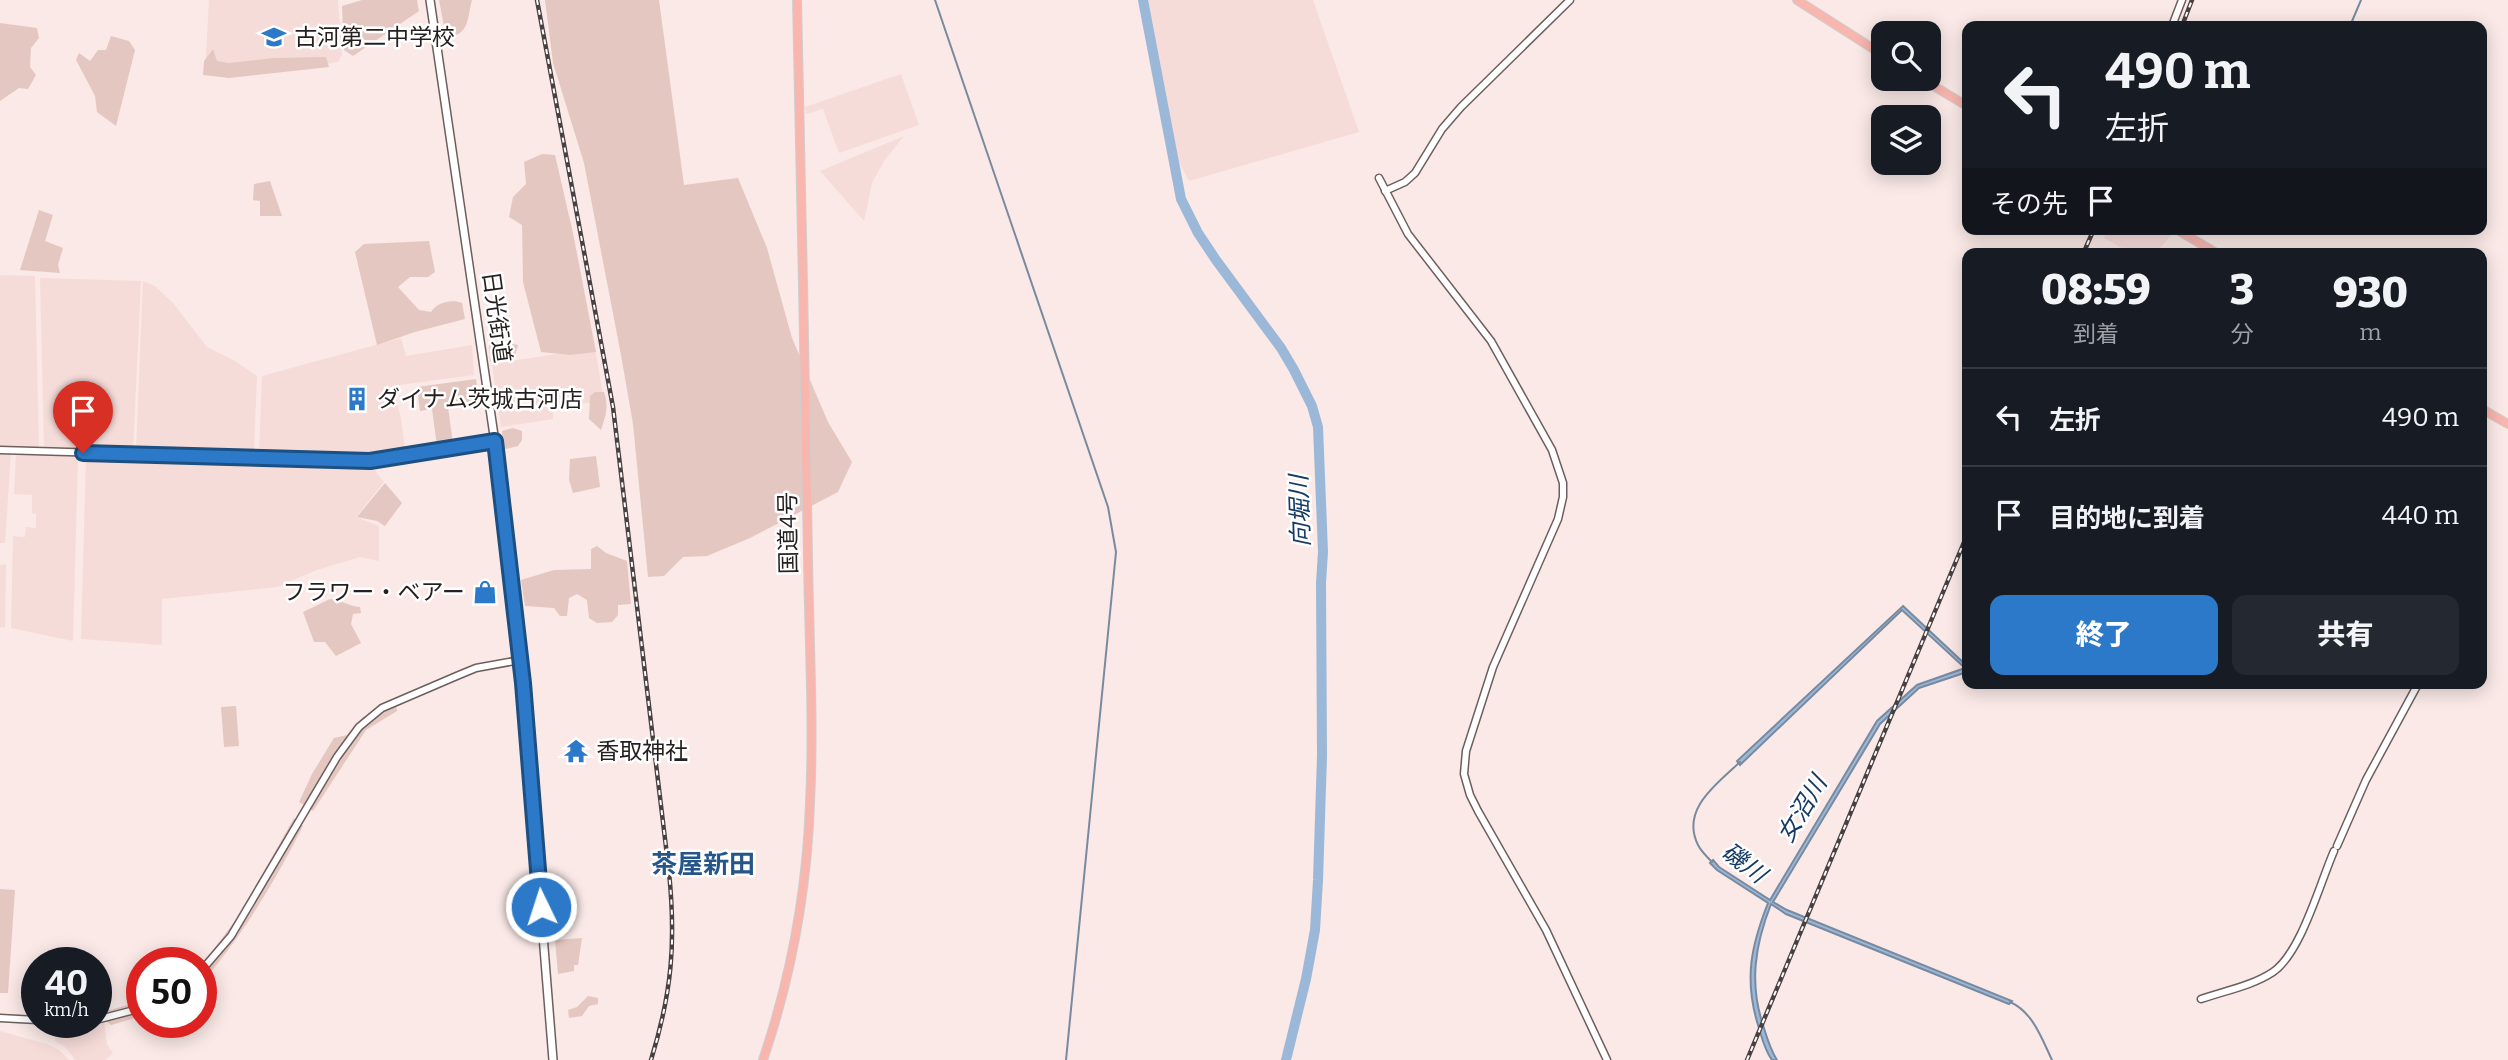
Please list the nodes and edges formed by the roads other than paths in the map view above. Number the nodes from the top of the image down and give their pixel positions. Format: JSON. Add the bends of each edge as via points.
{"nodes":[{"id":1,"x":430,"y":0,"type":"edge"},
{"id":2,"x":797,"y":0,"type":"edge"},
{"id":3,"x":1570,"y":0,"type":"edge"},
{"id":4,"x":1797,"y":0,"type":"edge"},
{"id":5,"x":2182,"y":0,"type":"edge"},
{"id":6,"x":2174,"y":21,"type":"edge"},
{"id":7,"x":1871,"y":47,"type":"edge"},
{"id":8,"x":1941,"y":90,"type":"edge"},
{"id":9,"x":1962,"y":103,"type":"edge"},
{"id":10,"x":1379,"y":178,"type":"dead end"},
{"id":11,"x":1385,"y":191,"type":"junction"},
{"id":12,"x":2186,"y":235,"type":"edge"},
{"id":13,"x":2208,"y":248,"type":"edge"},
{"id":14,"x":2487,"y":412,"type":"edge"},
{"id":15,"x":2508,"y":424,"type":"edge"},
{"id":16,"x":495,"y":441,"type":"junction"},
{"id":17,"x":0,"y":450,"type":"edge"},
{"id":18,"x":520,"y":660,"type":"junction"},
{"id":19,"x":2415,"y":689,"type":"edge"},
{"id":20,"x":217,"y":952,"type":"edge"},
{"id":21,"x":2201,"y":999,"type":"dead end"},
{"id":22,"x":0,"y":1018,"type":"edge"},
{"id":23,"x":21,"y":1019,"type":"edge"},
{"id":24,"x":553,"y":1060,"type":"edge"},
{"id":25,"x":763,"y":1060,"type":"edge"},
{"id":26,"x":1607,"y":1060,"type":"edge"}],
"edges":[{"from":1,"to":16,"type":"main road","name":"日光街道"},
{"from":2,"to":25,"type":"highway","name":"国道4号","via":[[810,802],[797,929]]},
{"from":3,"to":11,"type":"street","via":[[1455,114],[1415,173]]},
{"from":4,"to":7,"type":"highway"},
{"from":5,"to":6,"type":"street"},
{"from":8,"to":9,"type":"highway"},
{"from":10,"to":11,"type":"street"},
{"from":11,"to":26,"type":"street","via":[[1408,234],[1491,341],[1552,450],[1563,483],[1558,519],[1493,667],[1465,751],[1464,774],[1478,811],[1546,930]]},
{"from":12,"to":13,"type":"highway"},
{"from":14,"to":15,"type":"highway"},
{"from":16,"to":17,"type":"street","via":[[370,461]]},
{"from":16,"to":18,"type":"main road","name":"日光街道"},
{"from":18,"to":20,"type":"street","via":[[476,668],[370,716],[337,757]]},
{"from":18,"to":24,"type":"main road","name":"日光街道"},
{"from":19,"to":21,"type":"street","via":[[2366,780],[2284,962],[2264,977]]},
{"from":22,"to":23,"type":"street"}]}
